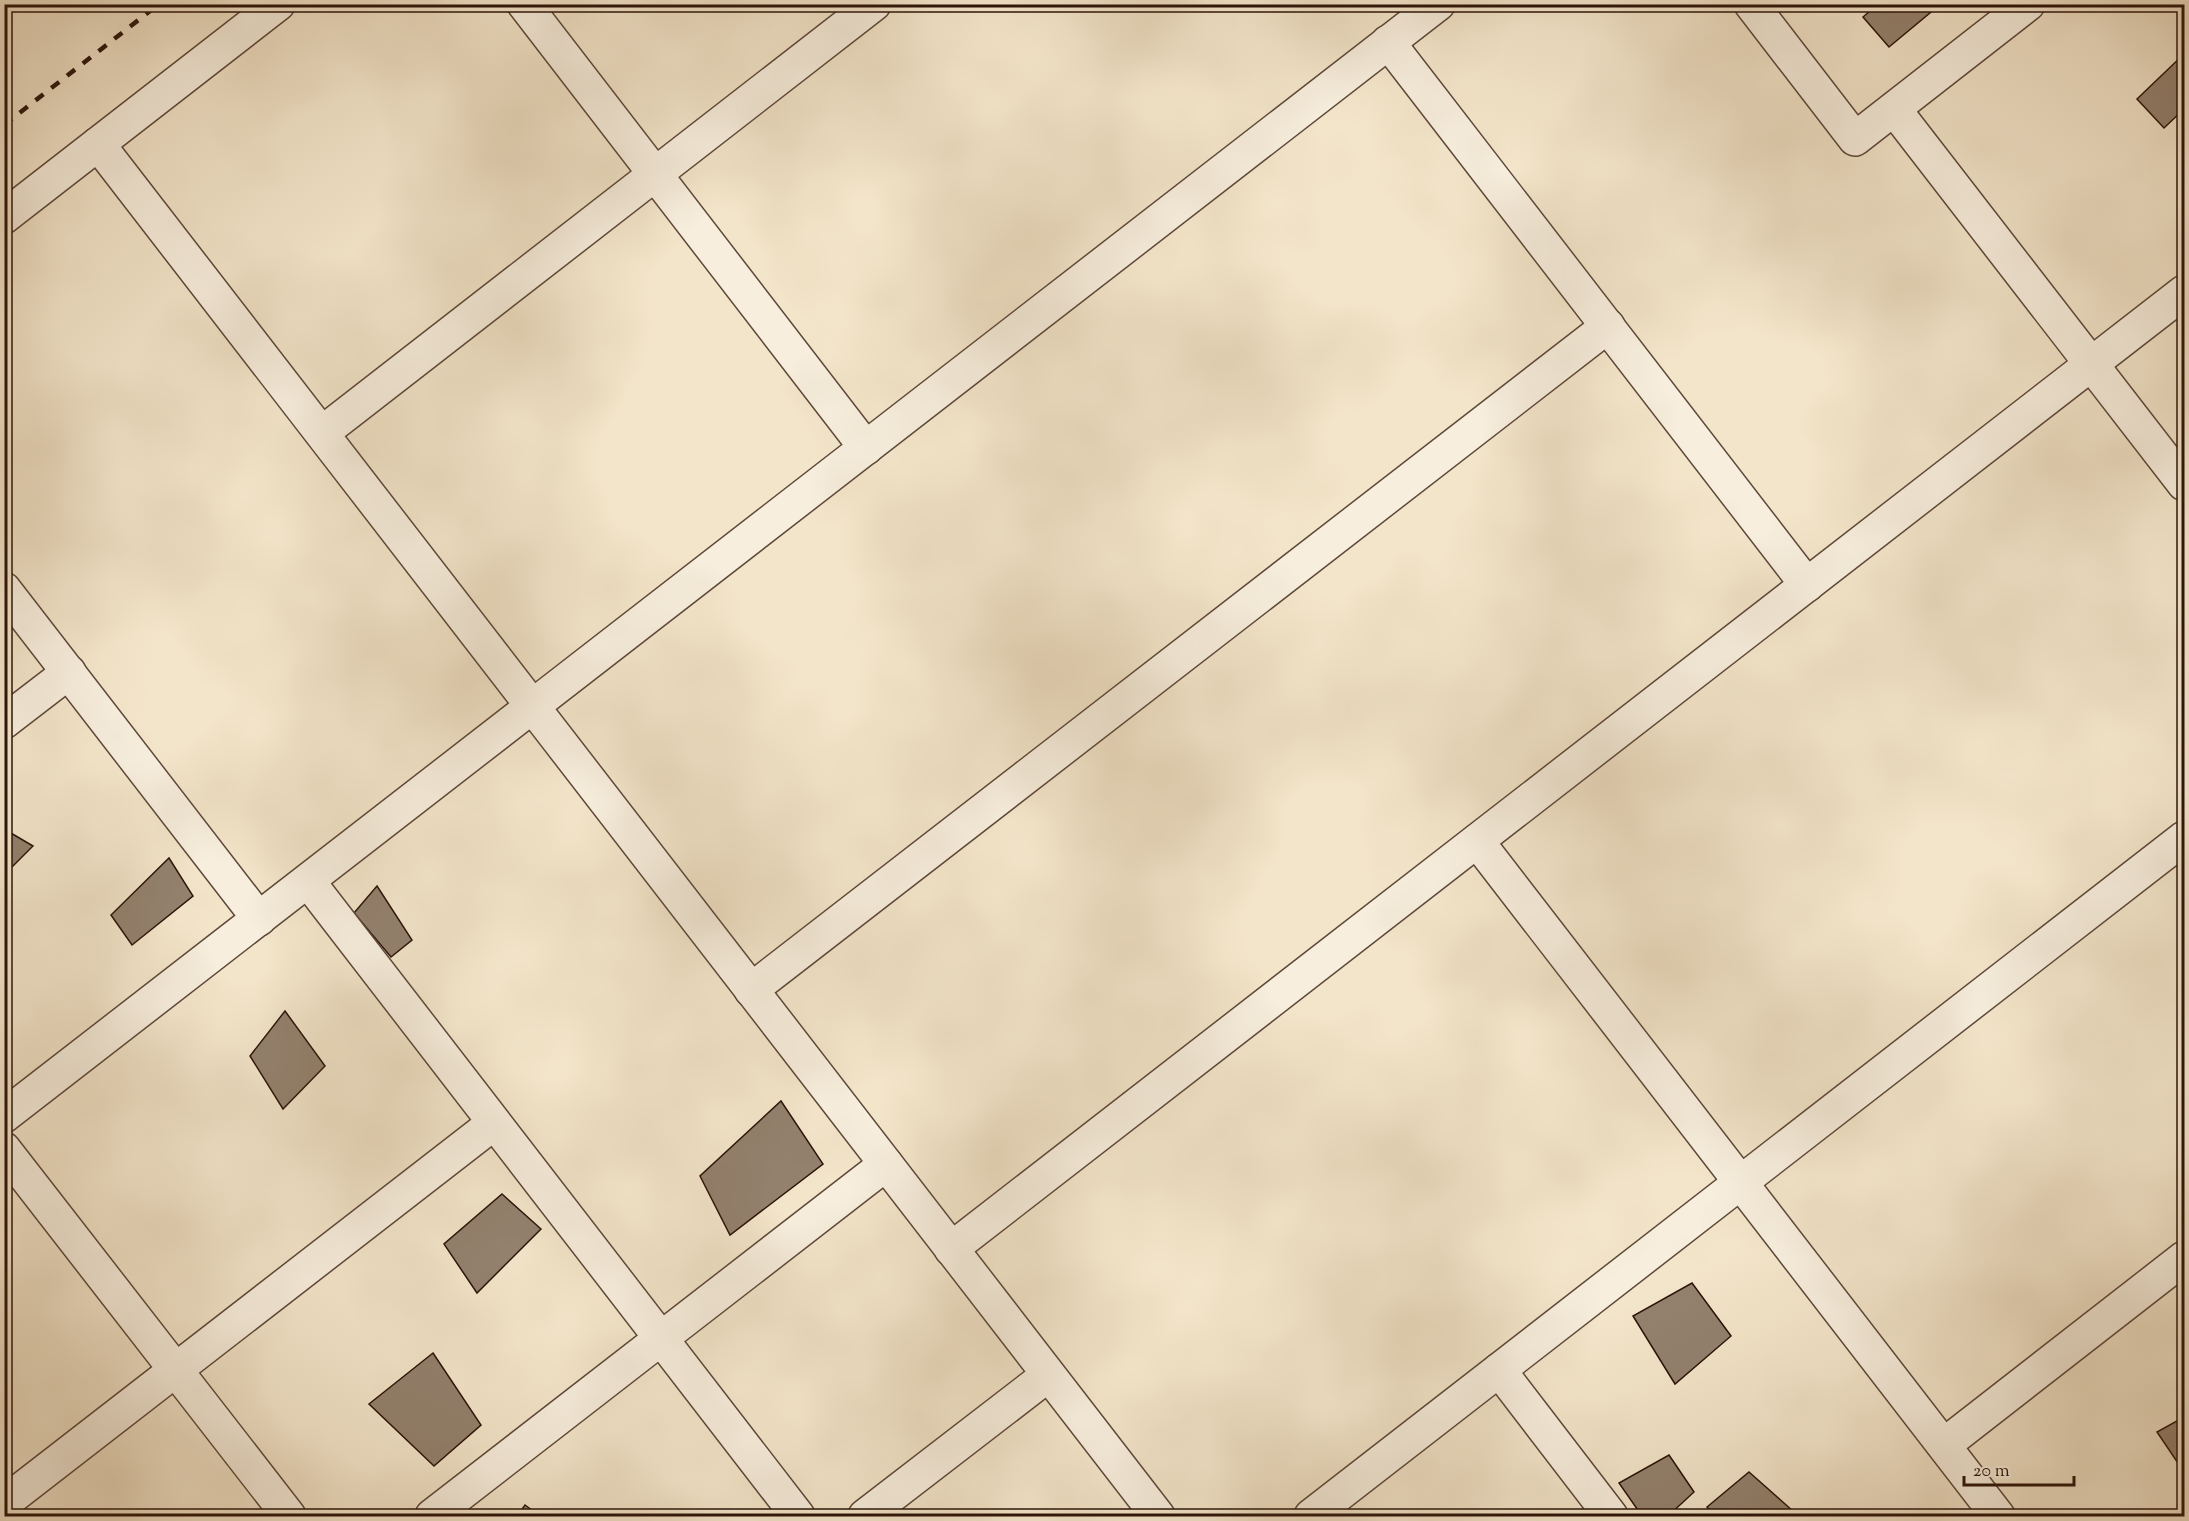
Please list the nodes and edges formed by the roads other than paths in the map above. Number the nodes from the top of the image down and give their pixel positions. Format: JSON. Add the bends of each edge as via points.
{"nodes":[{"id":1,"x":278,"y":4,"type":"edge"},
{"id":2,"x":524,"y":4,"type":"edge"},
{"id":3,"x":874,"y":4,"type":"edge"},
{"id":4,"x":1438,"y":4,"type":"edge"},
{"id":5,"x":1751,"y":4,"type":"edge"},
{"id":6,"x":2028,"y":4,"type":"edge"},
{"id":7,"x":1388,"y":42,"type":"junction"},
{"id":8,"x":1894,"y":109,"type":"junction"},
{"id":9,"x":98,"y":144,"type":"junction"},
{"id":10,"x":655,"y":175,"type":"junction"},
{"id":11,"x":4,"y":217,"type":"edge"},
{"id":12,"x":2184,"y":292,"type":"edge"},
{"id":13,"x":1608,"y":326,"type":"junction"},
{"id":14,"x":2092,"y":364,"type":"junction"},
{"id":15,"x":322,"y":433,"type":"junction"},
{"id":16,"x":866,"y":448,"type":"junction"},
{"id":17,"x":2184,"y":484,"type":"edge"},
{"id":18,"x":1807,"y":585,"type":"junction"},
{"id":19,"x":4,"y":589,"type":"edge"},
{"id":20,"x":69,"y":672,"type":"junction"},
{"id":21,"x":533,"y":707,"type":"junction"},
{"id":22,"x":4,"y":722,"type":"edge"},
{"id":23,"x":2184,"y":838,"type":"edge"},
{"id":24,"x":1477,"y":841,"type":"junction"},
{"id":25,"x":308,"y":881,"type":"junction"},
{"id":26,"x":259,"y":919,"type":"junction"},
{"id":27,"x":752,"y":990,"type":"junction"},
{"id":28,"x":4,"y":1116,"type":"edge"},
{"id":29,"x":494,"y":1123,"type":"junction"},
{"id":30,"x":4,"y":1149,"type":"edge"},
{"id":31,"x":886,"y":1164,"type":"junction"},
{"id":32,"x":1741,"y":1183,"type":"junction"},
{"id":33,"x":951,"y":1249,"type":"junction"},
{"id":34,"x":2184,"y":1258,"type":"edge"},
{"id":35,"x":661,"y":1339,"type":"junction"},
{"id":36,"x":176,"y":1370,"type":"junction"},
{"id":37,"x":1499,"y":1371,"type":"junction"},
{"id":38,"x":1048,"y":1375,"type":"junction"},
{"id":39,"x":1944,"y":1445,"type":"junction"},
{"id":40,"x":4,"y":1503,"type":"edge"},
{"id":41,"x":289,"y":1516,"type":"edge"},
{"id":42,"x":432,"y":1516,"type":"edge"},
{"id":43,"x":798,"y":1516,"type":"edge"},
{"id":44,"x":865,"y":1516,"type":"edge"},
{"id":45,"x":1158,"y":1516,"type":"edge"},
{"id":46,"x":1311,"y":1516,"type":"edge"},
{"id":47,"x":1611,"y":1516,"type":"edge"},
{"id":48,"x":1998,"y":1516,"type":"edge"}],
"edges":[{"from":1,"to":9,"type":"street"},
{"from":2,"to":10,"type":"street"},
{"from":3,"to":10,"type":"street"},
{"from":4,"to":7,"type":"street"},
{"from":5,"to":8,"type":"street","via":[[1855,139]]},
{"from":6,"to":8,"type":"street"},
{"from":7,"to":13,"type":"street"},
{"from":7,"to":16,"type":"street"},
{"from":8,"to":14,"type":"street"},
{"from":9,"to":11,"type":"street"},
{"from":9,"to":15,"type":"street"},
{"from":10,"to":15,"type":"street"},
{"from":10,"to":16,"type":"street"},
{"from":12,"to":14,"type":"street"},
{"from":13,"to":18,"type":"street"},
{"from":13,"to":27,"type":"street"},
{"from":14,"to":17,"type":"street"},
{"from":14,"to":18,"type":"street"},
{"from":15,"to":21,"type":"street"},
{"from":16,"to":21,"type":"street"},
{"from":18,"to":24,"type":"street"},
{"from":19,"to":20,"type":"street"},
{"from":20,"to":22,"type":"street"},
{"from":20,"to":26,"type":"street"},
{"from":21,"to":25,"type":"street"},
{"from":21,"to":27,"type":"street"},
{"from":23,"to":32,"type":"street"},
{"from":24,"to":32,"type":"street"},
{"from":24,"to":33,"type":"street"},
{"from":25,"to":26,"type":"street"},
{"from":25,"to":29,"type":"street"},
{"from":26,"to":28,"type":"street"},
{"from":27,"to":31,"type":"street"},
{"from":29,"to":35,"type":"street"},
{"from":29,"to":36,"type":"street"},
{"from":30,"to":36,"type":"street"},
{"from":31,"to":33,"type":"street"},
{"from":31,"to":35,"type":"street"},
{"from":32,"to":37,"type":"street"},
{"from":32,"to":39,"type":"street"},
{"from":33,"to":38,"type":"street"},
{"from":34,"to":39,"type":"street"},
{"from":35,"to":42,"type":"street"},
{"from":35,"to":43,"type":"street"},
{"from":36,"to":40,"type":"street"},
{"from":36,"to":41,"type":"street"},
{"from":37,"to":46,"type":"street"},
{"from":37,"to":47,"type":"street"},
{"from":38,"to":44,"type":"street"},
{"from":38,"to":45,"type":"street"},
{"from":39,"to":48,"type":"street"}]}
